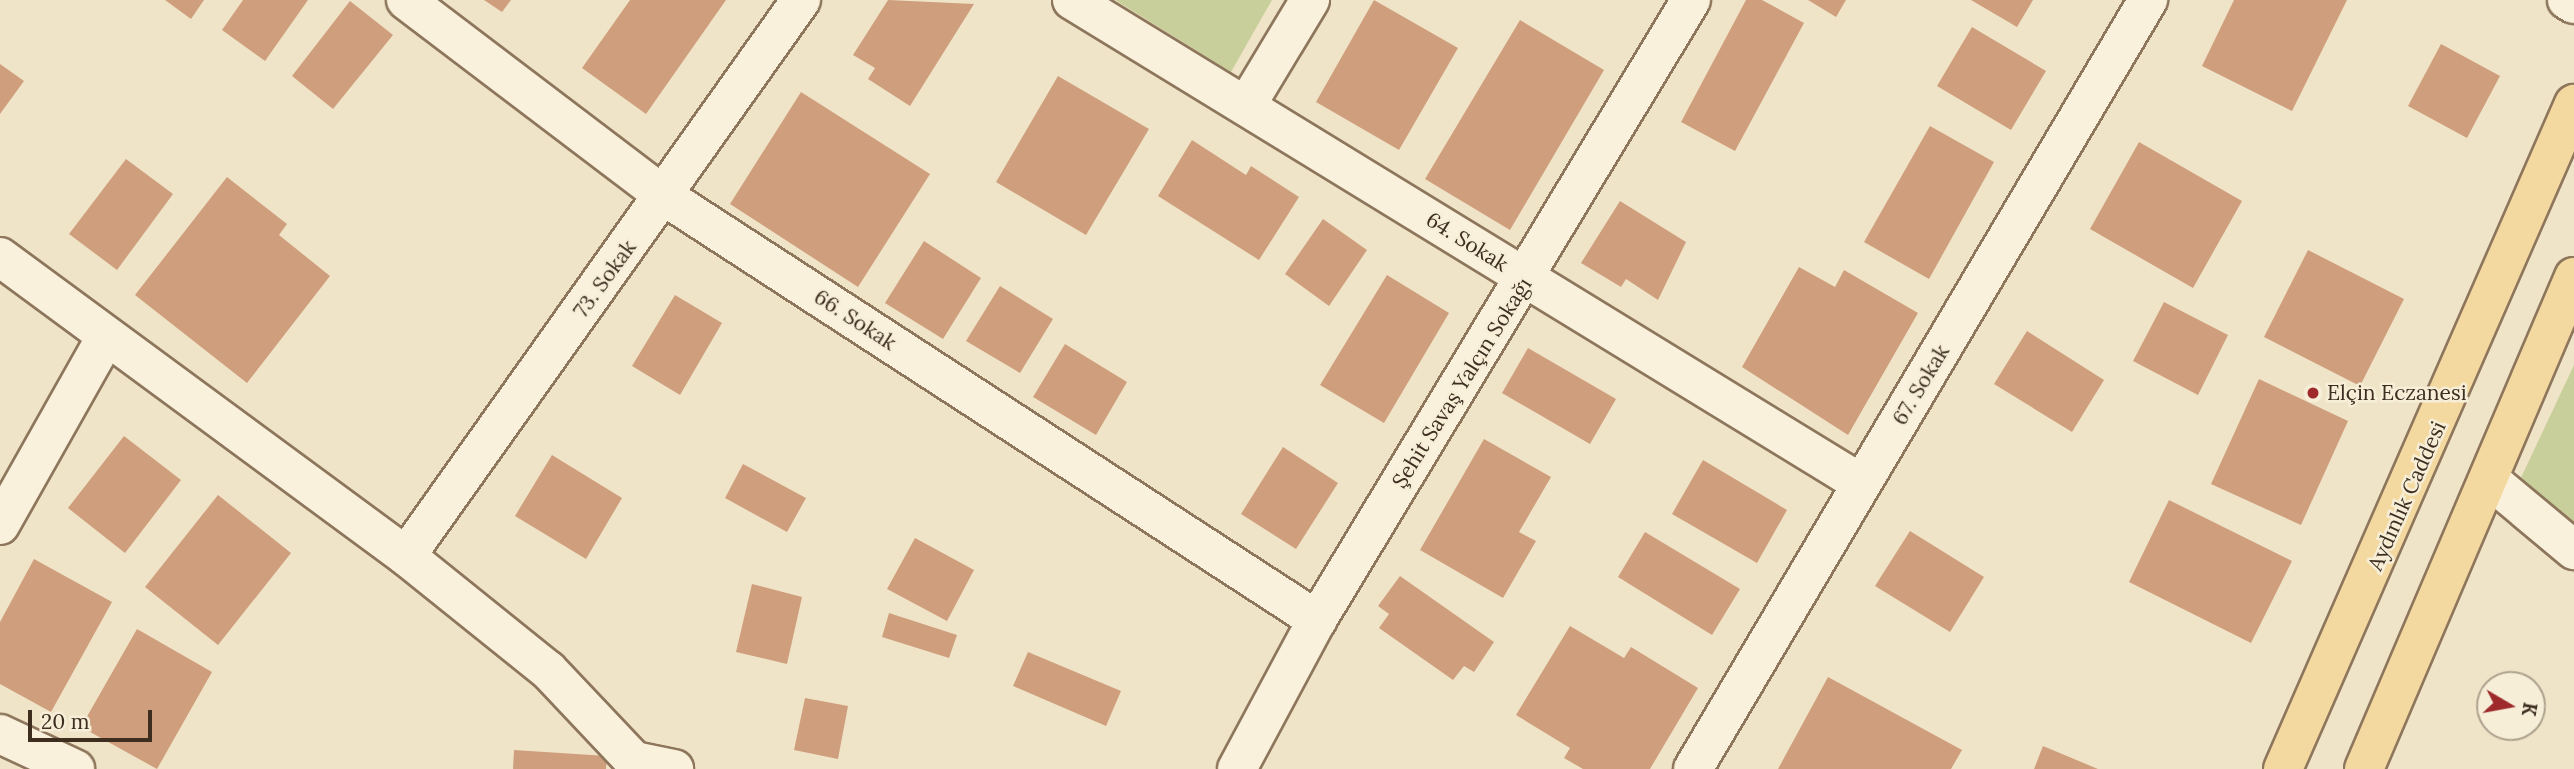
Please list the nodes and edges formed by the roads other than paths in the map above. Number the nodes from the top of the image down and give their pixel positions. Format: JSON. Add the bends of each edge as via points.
{"nodes":[{"id":1,"x":406,"y":0,"type":"edge"},
{"id":2,"x":801,"y":0,"type":"edge"},
{"id":3,"x":1072,"y":0,"type":"edge"},
{"id":4,"x":1310,"y":0,"type":"edge"},
{"id":5,"x":1691,"y":0,"type":"edge"},
{"id":6,"x":2148,"y":0,"type":"edge"},
{"id":7,"x":2567,"y":0,"type":"edge"},
{"id":8,"x":2574,"y":4,"type":"edge"},
{"id":9,"x":2574,"y":104,"type":"edge"},
{"id":10,"x":1246,"y":106,"type":"junction"},
{"id":11,"x":664,"y":196,"type":"junction"},
{"id":12,"x":0,"y":257,"type":"edge"},
{"id":13,"x":2574,"y":277,"type":"edge"},
{"id":14,"x":1527,"y":279,"type":"junction"},
{"id":15,"x":106,"y":337,"type":"junction"},
{"id":16,"x":2489,"y":479,"type":"junction"},
{"id":17,"x":1863,"y":484,"type":"junction"},
{"id":18,"x":0,"y":525,"type":"edge"},
{"id":19,"x":2574,"y":550,"type":"edge"},
{"id":20,"x":406,"y":556,"type":"junction"},
{"id":21,"x":1317,"y":620,"type":"junction"},
{"id":22,"x":0,"y":734,"type":"edge"},
{"id":23,"x":635,"y":765,"type":"edge"},
{"id":24,"x":75,"y":769,"type":"edge"},
{"id":25,"x":674,"y":769,"type":"edge"},
{"id":26,"x":1237,"y":769,"type":"edge"},
{"id":27,"x":1693,"y":769,"type":"edge"},
{"id":28,"x":2283,"y":769,"type":"edge"},
{"id":29,"x":2364,"y":769,"type":"edge"}],
"edges":[{"from":1,"to":11,"type":"street","name":"66. Sokak"},
{"from":2,"to":11,"type":"street","name":"73. Sokak"},
{"from":3,"to":10,"type":"street","name":"64. Sokak"},
{"from":4,"to":10,"type":"street"},
{"from":5,"to":14,"type":"street","name":"Şehit Savaş Yalçın Sokağı"},
{"from":6,"to":17,"type":"street","name":"67. Sokak"},
{"from":7,"to":8,"type":"street"},
{"from":9,"to":28,"type":"main road","name":"Aydınlık Caddesi"},
{"from":10,"to":14,"type":"street","name":"64. Sokak"},
{"from":11,"to":20,"type":"street","name":"73. Sokak"},
{"from":11,"to":21,"type":"street","name":"66. Sokak"},
{"from":12,"to":15,"type":"street"},
{"from":13,"to":16,"type":"main road"},
{"from":14,"to":17,"type":"street","name":"64. Sokak"},
{"from":14,"to":21,"type":"street","name":"Şehit Savaş Yalçın Sokağı"},
{"from":15,"to":18,"type":"street"},
{"from":15,"to":20,"type":"street"},
{"from":16,"to":19,"type":"street"},
{"from":16,"to":29,"type":"main road"},
{"from":17,"to":27,"type":"street","name":"67. Sokak"},
{"from":20,"to":23,"type":"street","via":[[548,670]]},
{"from":21,"to":26,"type":"street","name":"Şehit Savaş Yalçın Sokağı"},
{"from":22,"to":24,"type":"street"},
{"from":23,"to":25,"type":"street"}]}
